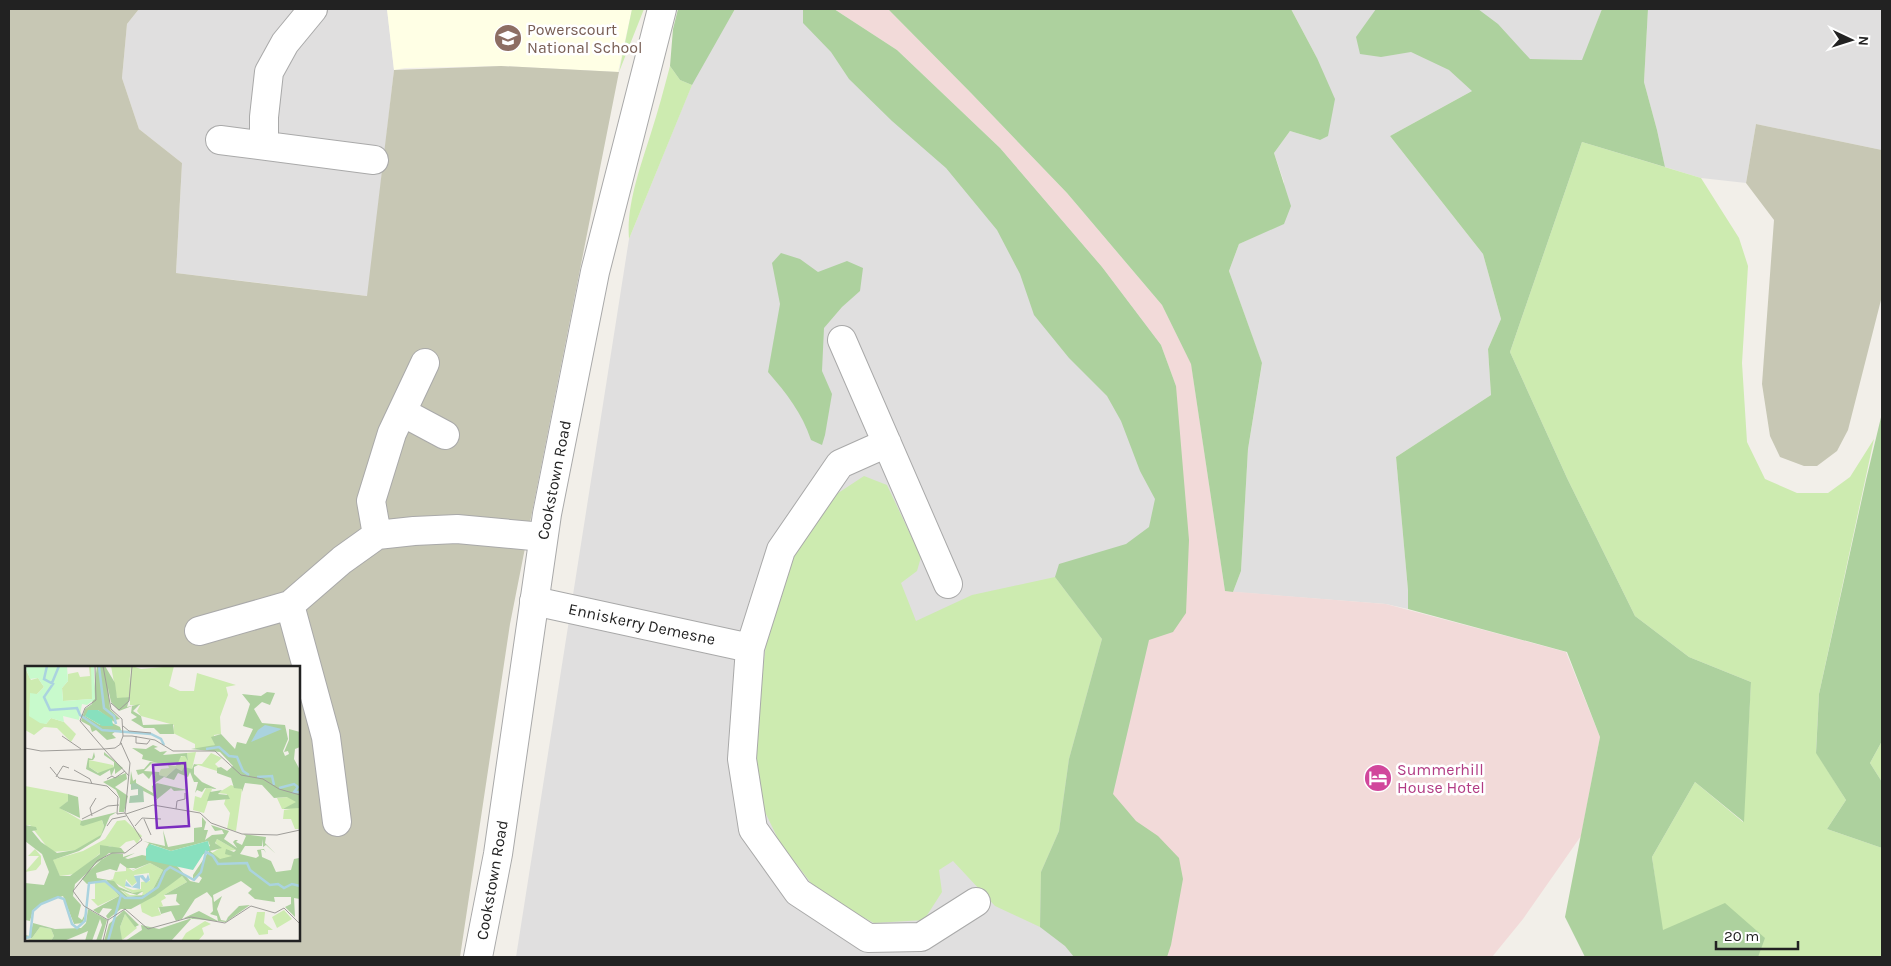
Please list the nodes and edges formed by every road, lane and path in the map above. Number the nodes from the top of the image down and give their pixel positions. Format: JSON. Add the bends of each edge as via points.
{"nodes":[{"id":1,"x":313,"y":9,"type":"edge"},
{"id":2,"x":662,"y":9,"type":"edge"},
{"id":3,"x":220,"y":140,"type":"dead end"},
{"id":4,"x":264,"y":144,"type":"junction"},
{"id":5,"x":374,"y":160,"type":"dead end"},
{"id":6,"x":842,"y":340,"type":"dead end"},
{"id":7,"x":425,"y":363,"type":"dead end"},
{"id":8,"x":402,"y":412,"type":"junction"},
{"id":9,"x":444,"y":435,"type":"dead end"},
{"id":10,"x":887,"y":443,"type":"junction"},
{"id":11,"x":377,"y":534,"type":"junction"},
{"id":12,"x":543,"y":537,"type":"junction"},
{"id":13,"x":948,"y":584,"type":"dead end"},
{"id":14,"x":534,"y":601,"type":"junction"},
{"id":15,"x":290,"y":605,"type":"junction"},
{"id":16,"x":198,"y":631,"type":"dead end"},
{"id":17,"x":750,"y":648,"type":"junction"},
{"id":18,"x":337,"y":822,"type":"dead end"},
{"id":19,"x":976,"y":902,"type":"dead end"},
{"id":20,"x":478,"y":957,"type":"edge"}],
"edges":[{"from":1,"to":4,"type":"street","via":[[285,43],[269,72]]},
{"from":2,"to":12,"type":"street","name":"Cookstown Road","via":[[595,272]]},
{"from":3,"to":4,"type":"street"},
{"from":4,"to":5,"type":"street"},
{"from":6,"to":10,"type":"street"},
{"from":7,"to":8,"type":"street"},
{"from":8,"to":9,"type":"street"},
{"from":8,"to":11,"type":"street","via":[[392,433],[371,502]]},
{"from":10,"to":13,"type":"street"},
{"from":10,"to":17,"type":"street","via":[[840,464],[782,550]]},
{"from":11,"to":12,"type":"street","via":[[457,529]]},
{"from":11,"to":15,"type":"street"},
{"from":12,"to":14,"type":"street","name":"Cookstown Road"},
{"from":14,"to":17,"type":"street","name":"Enniskerry Demesne"},
{"from":14,"to":20,"type":"street","name":"Cookstown Road","via":[[498,854]]},
{"from":15,"to":16,"type":"street"},
{"from":15,"to":18,"type":"street","via":[[326,737]]},
{"from":17,"to":19,"type":"street","via":[[742,759],[753,828],[798,892],[868,938],[921,937]]}]}
